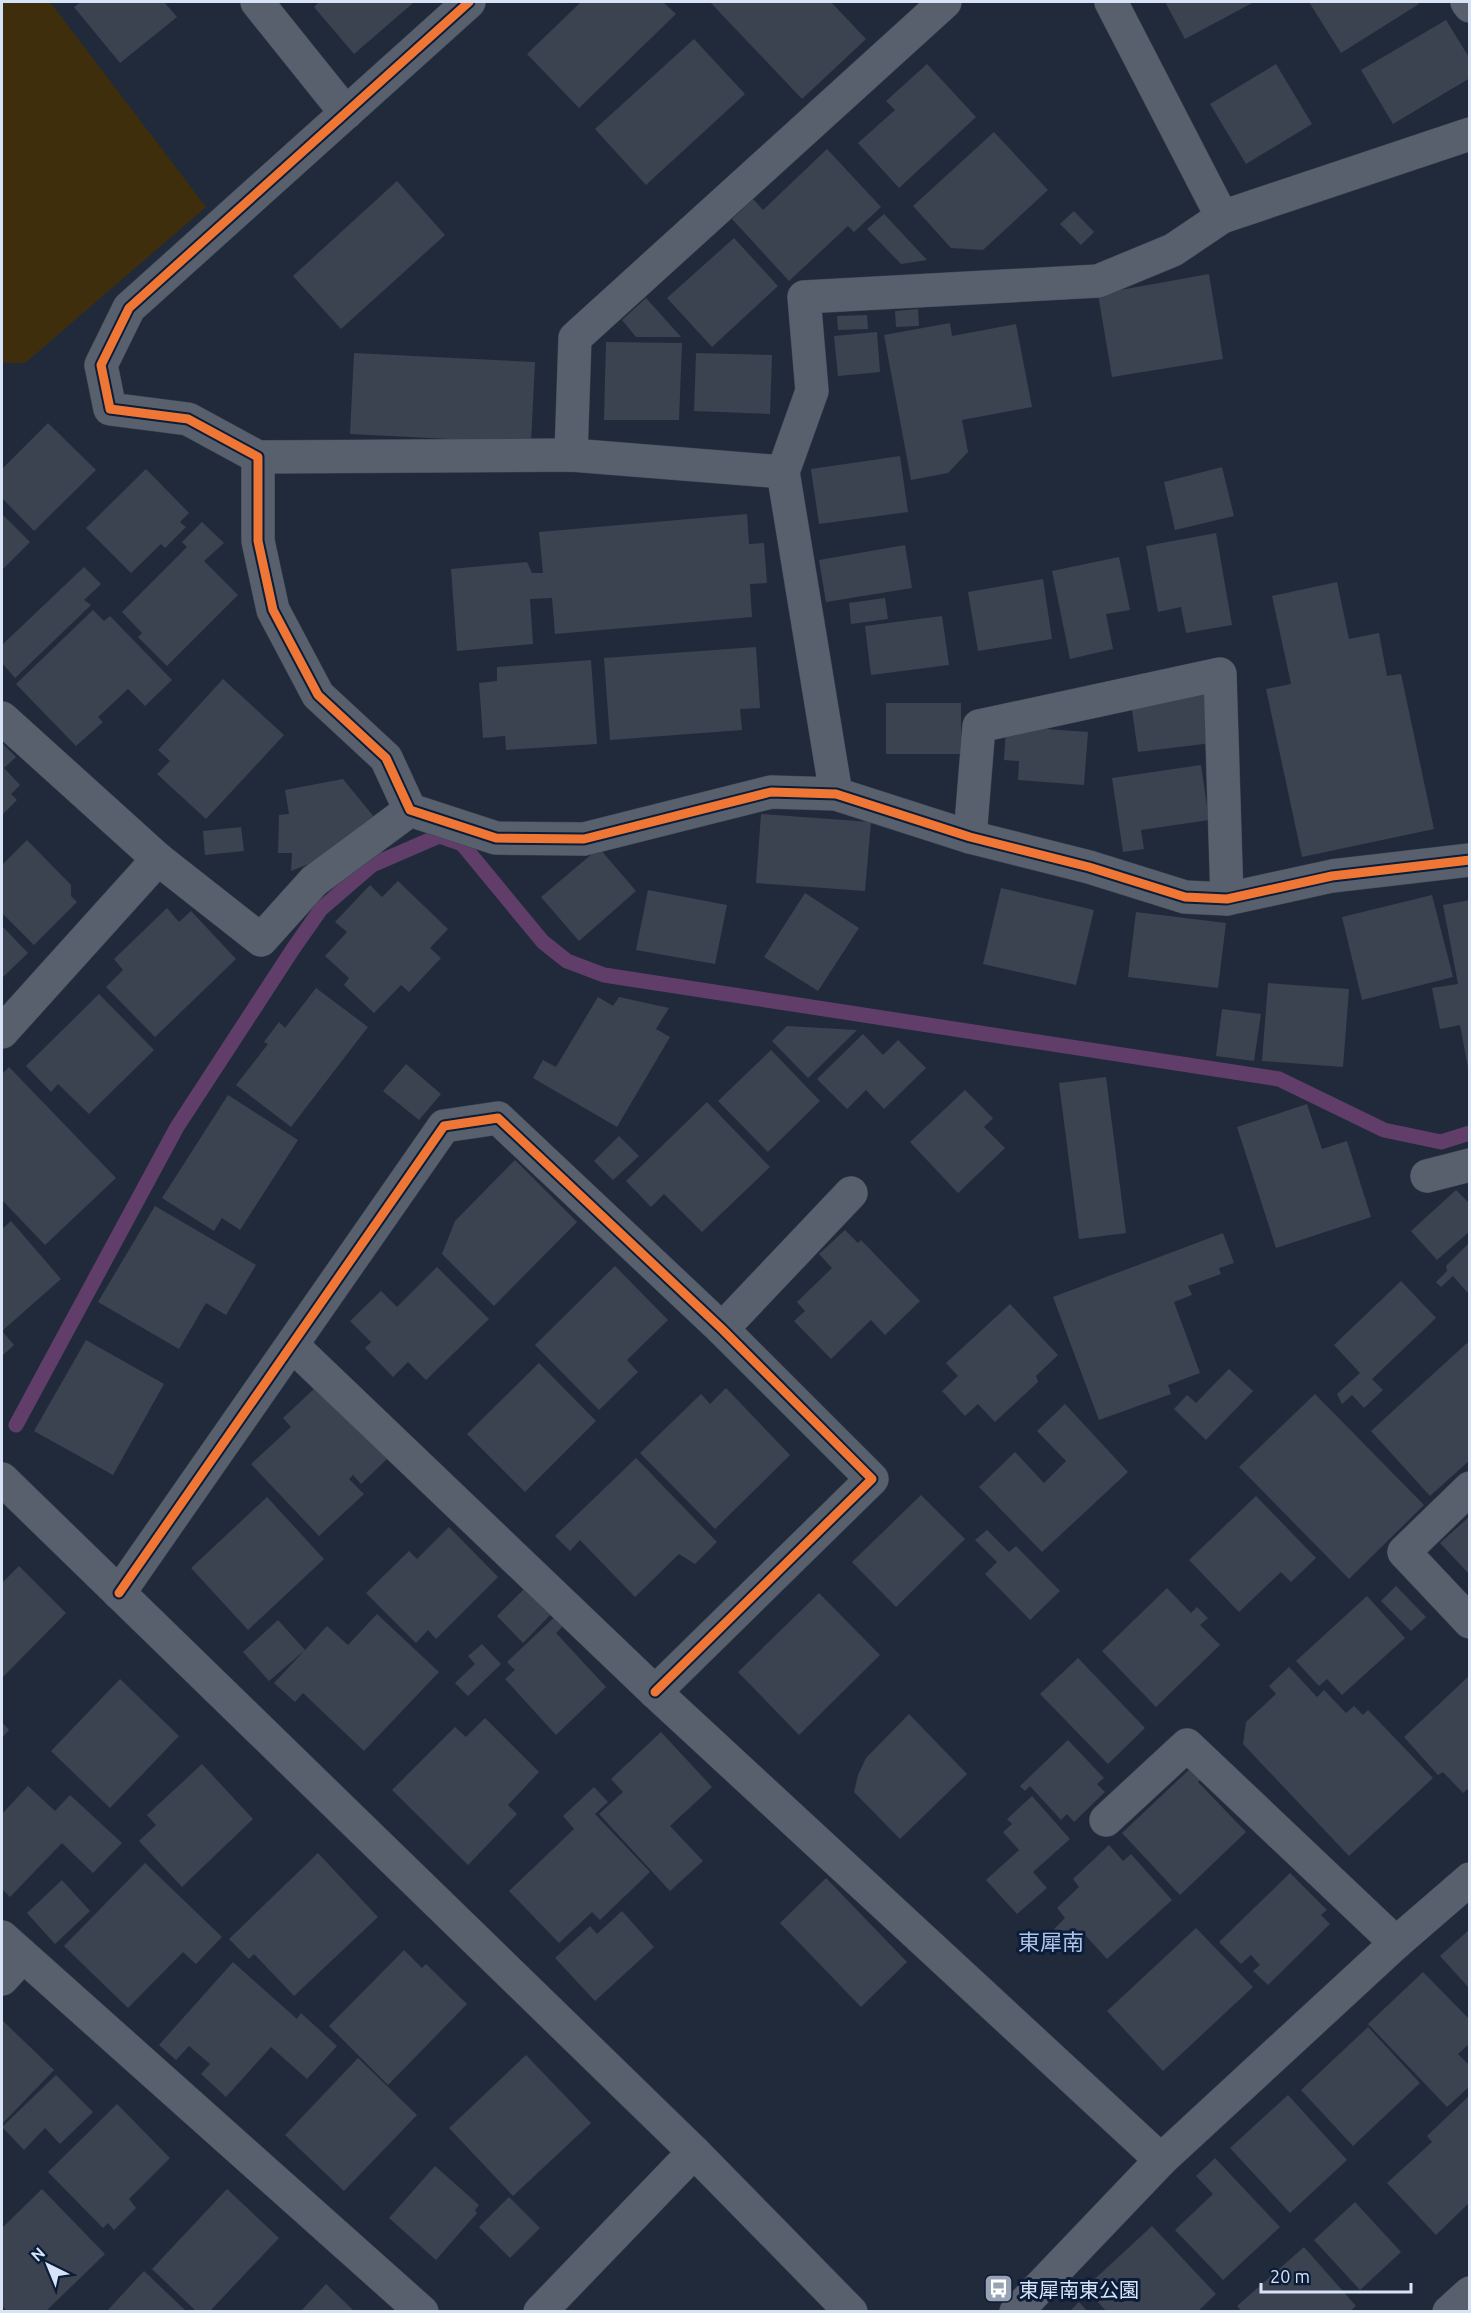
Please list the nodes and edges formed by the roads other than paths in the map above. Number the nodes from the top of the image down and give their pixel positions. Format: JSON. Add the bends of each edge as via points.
{"nodes":[{"id":1,"x":257,"y":2,"type":"edge"},
{"id":2,"x":469,"y":2,"type":"edge"},
{"id":3,"x":945,"y":2,"type":"edge"},
{"id":4,"x":1111,"y":2,"type":"edge"},
{"id":5,"x":1467,"y":2,"type":"edge"},
{"id":6,"x":1470,"y":6,"type":"edge"},
{"id":7,"x":346,"y":113,"type":"junction"},
{"id":8,"x":1470,"y":134,"type":"edge"},
{"id":9,"x":1222,"y":217,"type":"junction"},
{"id":10,"x":571,"y":454,"type":"junction"},
{"id":11,"x":258,"y":457,"type":"junction"},
{"id":12,"x":783,"y":472,"type":"junction"},
{"id":13,"x":2,"y":718,"type":"edge"},
{"id":14,"x":836,"y":794,"type":"junction"},
{"id":15,"x":410,"y":810,"type":"junction"},
{"id":16,"x":970,"y":837,"type":"junction"},
{"id":17,"x":158,"y":859,"type":"junction"},
{"id":18,"x":1470,"y":860,"type":"edge"},
{"id":19,"x":1227,"y":899,"type":"junction"},
{"id":20,"x":2,"y":1032,"type":"edge"},
{"id":21,"x":1470,"y":1165,"type":"edge"},
{"id":22,"x":1427,"y":1176,"type":"dead end"},
{"id":23,"x":851,"y":1192,"type":"dead end"},
{"id":24,"x":722,"y":1329,"type":"junction"},
{"id":25,"x":293,"y":1346,"type":"junction"},
{"id":26,"x":2,"y":1479,"type":"edge"},
{"id":27,"x":1470,"y":1488,"type":"edge"},
{"id":28,"x":119,"y":1593,"type":"junction"},
{"id":29,"x":1470,"y":1622,"type":"edge"},
{"id":30,"x":655,"y":1692,"type":"junction"},
{"id":31,"x":1106,"y":1820,"type":"dead end"},
{"id":32,"x":1470,"y":1879,"type":"edge"},
{"id":33,"x":1396,"y":1943,"type":"junction"},
{"id":34,"x":8,"y":1958,"type":"edge"},
{"id":35,"x":694,"y":2152,"type":"junction"},
{"id":36,"x":1161,"y":2160,"type":"junction"},
{"id":37,"x":1470,"y":2293,"type":"edge"},
{"id":38,"x":422,"y":2312,"type":"edge"},
{"id":39,"x":540,"y":2312,"type":"edge"},
{"id":40,"x":851,"y":2312,"type":"edge"},
{"id":41,"x":1016,"y":2312,"type":"edge"},
{"id":42,"x":1449,"y":2312,"type":"edge"}],
"edges":[{"from":1,"to":7,"type":"street"},
{"from":2,"to":7,"type":"street"},
{"from":3,"to":10,"type":"street","via":[[575,338]]},
{"from":4,"to":9,"type":"street"},
{"from":5,"to":6,"type":"street"},
{"from":7,"to":11,"type":"street","via":[[129,308],[101,365],[110,409],[188,419]]},
{"from":8,"to":9,"type":"street"},
{"from":9,"to":12,"type":"street","via":[[1173,250],[1098,281],[804,297],[812,391]]},
{"from":10,"to":11,"type":"street"},
{"from":10,"to":12,"type":"street"},
{"from":11,"to":15,"type":"street","via":[[258,541],[273,610],[318,695],[386,758]]},
{"from":12,"to":14,"type":"street"},
{"from":13,"to":17,"type":"street"},
{"from":14,"to":15,"type":"street","via":[[771,792],[584,839],[496,838]]},
{"from":14,"to":16,"type":"street"},
{"from":15,"to":17,"type":"street","via":[[314,881],[261,940]]},
{"from":16,"to":19,"type":"street","via":[[1089,867],[1185,897]]},
{"from":16,"to":19,"type":"street","via":[[979,726],[1220,674]]},
{"from":17,"to":20,"type":"street"},
{"from":18,"to":19,"type":"street","via":[[1332,876]]},
{"from":21,"to":22,"type":"street"},
{"from":23,"to":24,"type":"street"},
{"from":24,"to":25,"type":"street","via":[[498,1118],[444,1126]]},
{"from":24,"to":30,"type":"street","via":[[872,1479]]},
{"from":25,"to":28,"type":"street"},
{"from":25,"to":30,"type":"street"},
{"from":26,"to":28,"type":"street"},
{"from":27,"to":29,"type":"street","via":[[1404,1552]]},
{"from":28,"to":35,"type":"street"},
{"from":30,"to":36,"type":"street"},
{"from":31,"to":33,"type":"street","via":[[1187,1744]]},
{"from":32,"to":33,"type":"street"},
{"from":33,"to":36,"type":"street"},
{"from":34,"to":38,"type":"street"},
{"from":35,"to":39,"type":"street"},
{"from":35,"to":40,"type":"street"},
{"from":36,"to":41,"type":"street"},
{"from":37,"to":42,"type":"street"}]}
